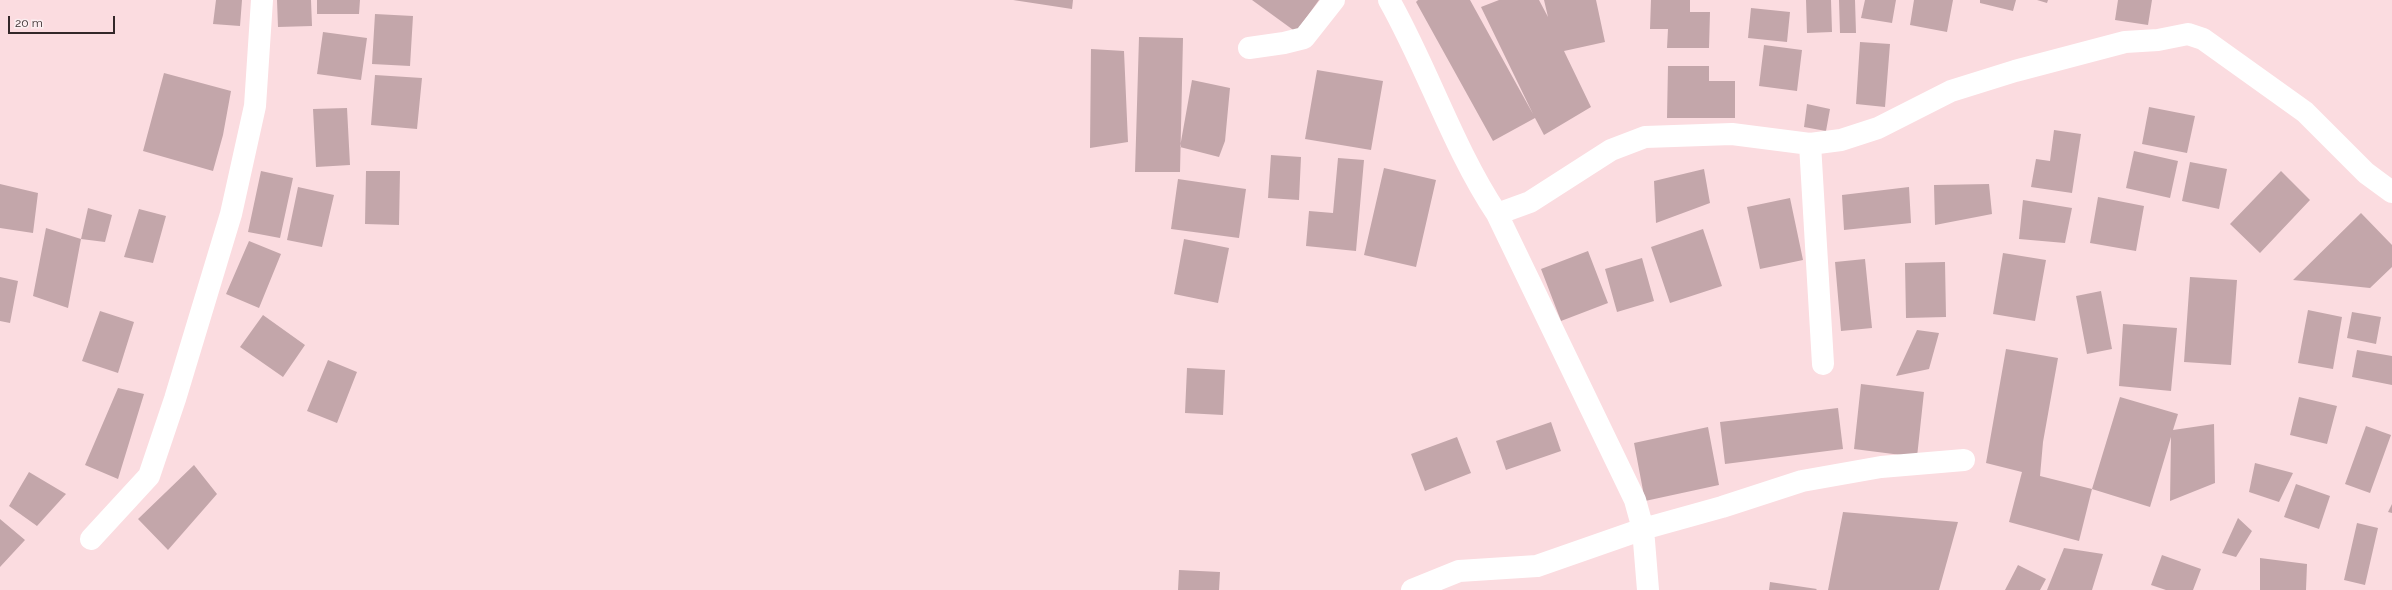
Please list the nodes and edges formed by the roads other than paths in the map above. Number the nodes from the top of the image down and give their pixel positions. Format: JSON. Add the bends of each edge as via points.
{"nodes":[{"id":1,"x":262,"y":0,"type":"edge"},
{"id":2,"x":1334,"y":0,"type":"edge"},
{"id":3,"x":1389,"y":0,"type":"edge"},
{"id":4,"x":1249,"y":48,"type":"dead end"},
{"id":5,"x":1810,"y":144,"type":"junction"},
{"id":6,"x":2392,"y":192,"type":"edge"},
{"id":7,"x":1497,"y":214,"type":"junction"},
{"id":8,"x":1823,"y":364,"type":"dead end"},
{"id":9,"x":1964,"y":460,"type":"dead end"},
{"id":10,"x":1643,"y":529,"type":"junction"},
{"id":11,"x":92,"y":539,"type":"dead end"},
{"id":12,"x":1412,"y":590,"type":"edge"},
{"id":13,"x":1648,"y":590,"type":"edge"}],
"edges":[{"from":1,"to":11,"type":"street","via":[[255,106],[231,214],[175,399],[149,476]]},
{"from":2,"to":4,"type":"street","via":[[1304,38]]},
{"from":3,"to":7,"type":"street","via":[[1452,128],[1475,182]]},
{"from":5,"to":6,"type":"street","via":[[1842,140],[1878,128],[1951,91],[2015,70],[2125,42],[2158,40],[2188,34],[2209,43],[2305,112],[2366,173]]},
{"from":5,"to":7,"type":"street","via":[[1732,134],[1645,137],[1611,150],[1530,202]]},
{"from":5,"to":8,"type":"street"},
{"from":7,"to":10,"type":"street","via":[[1635,500]]},
{"from":9,"to":10,"type":"street","via":[[1881,467],[1802,481]]},
{"from":10,"to":12,"type":"street","via":[[1537,566],[1459,571]]},
{"from":10,"to":13,"type":"street"}]}
